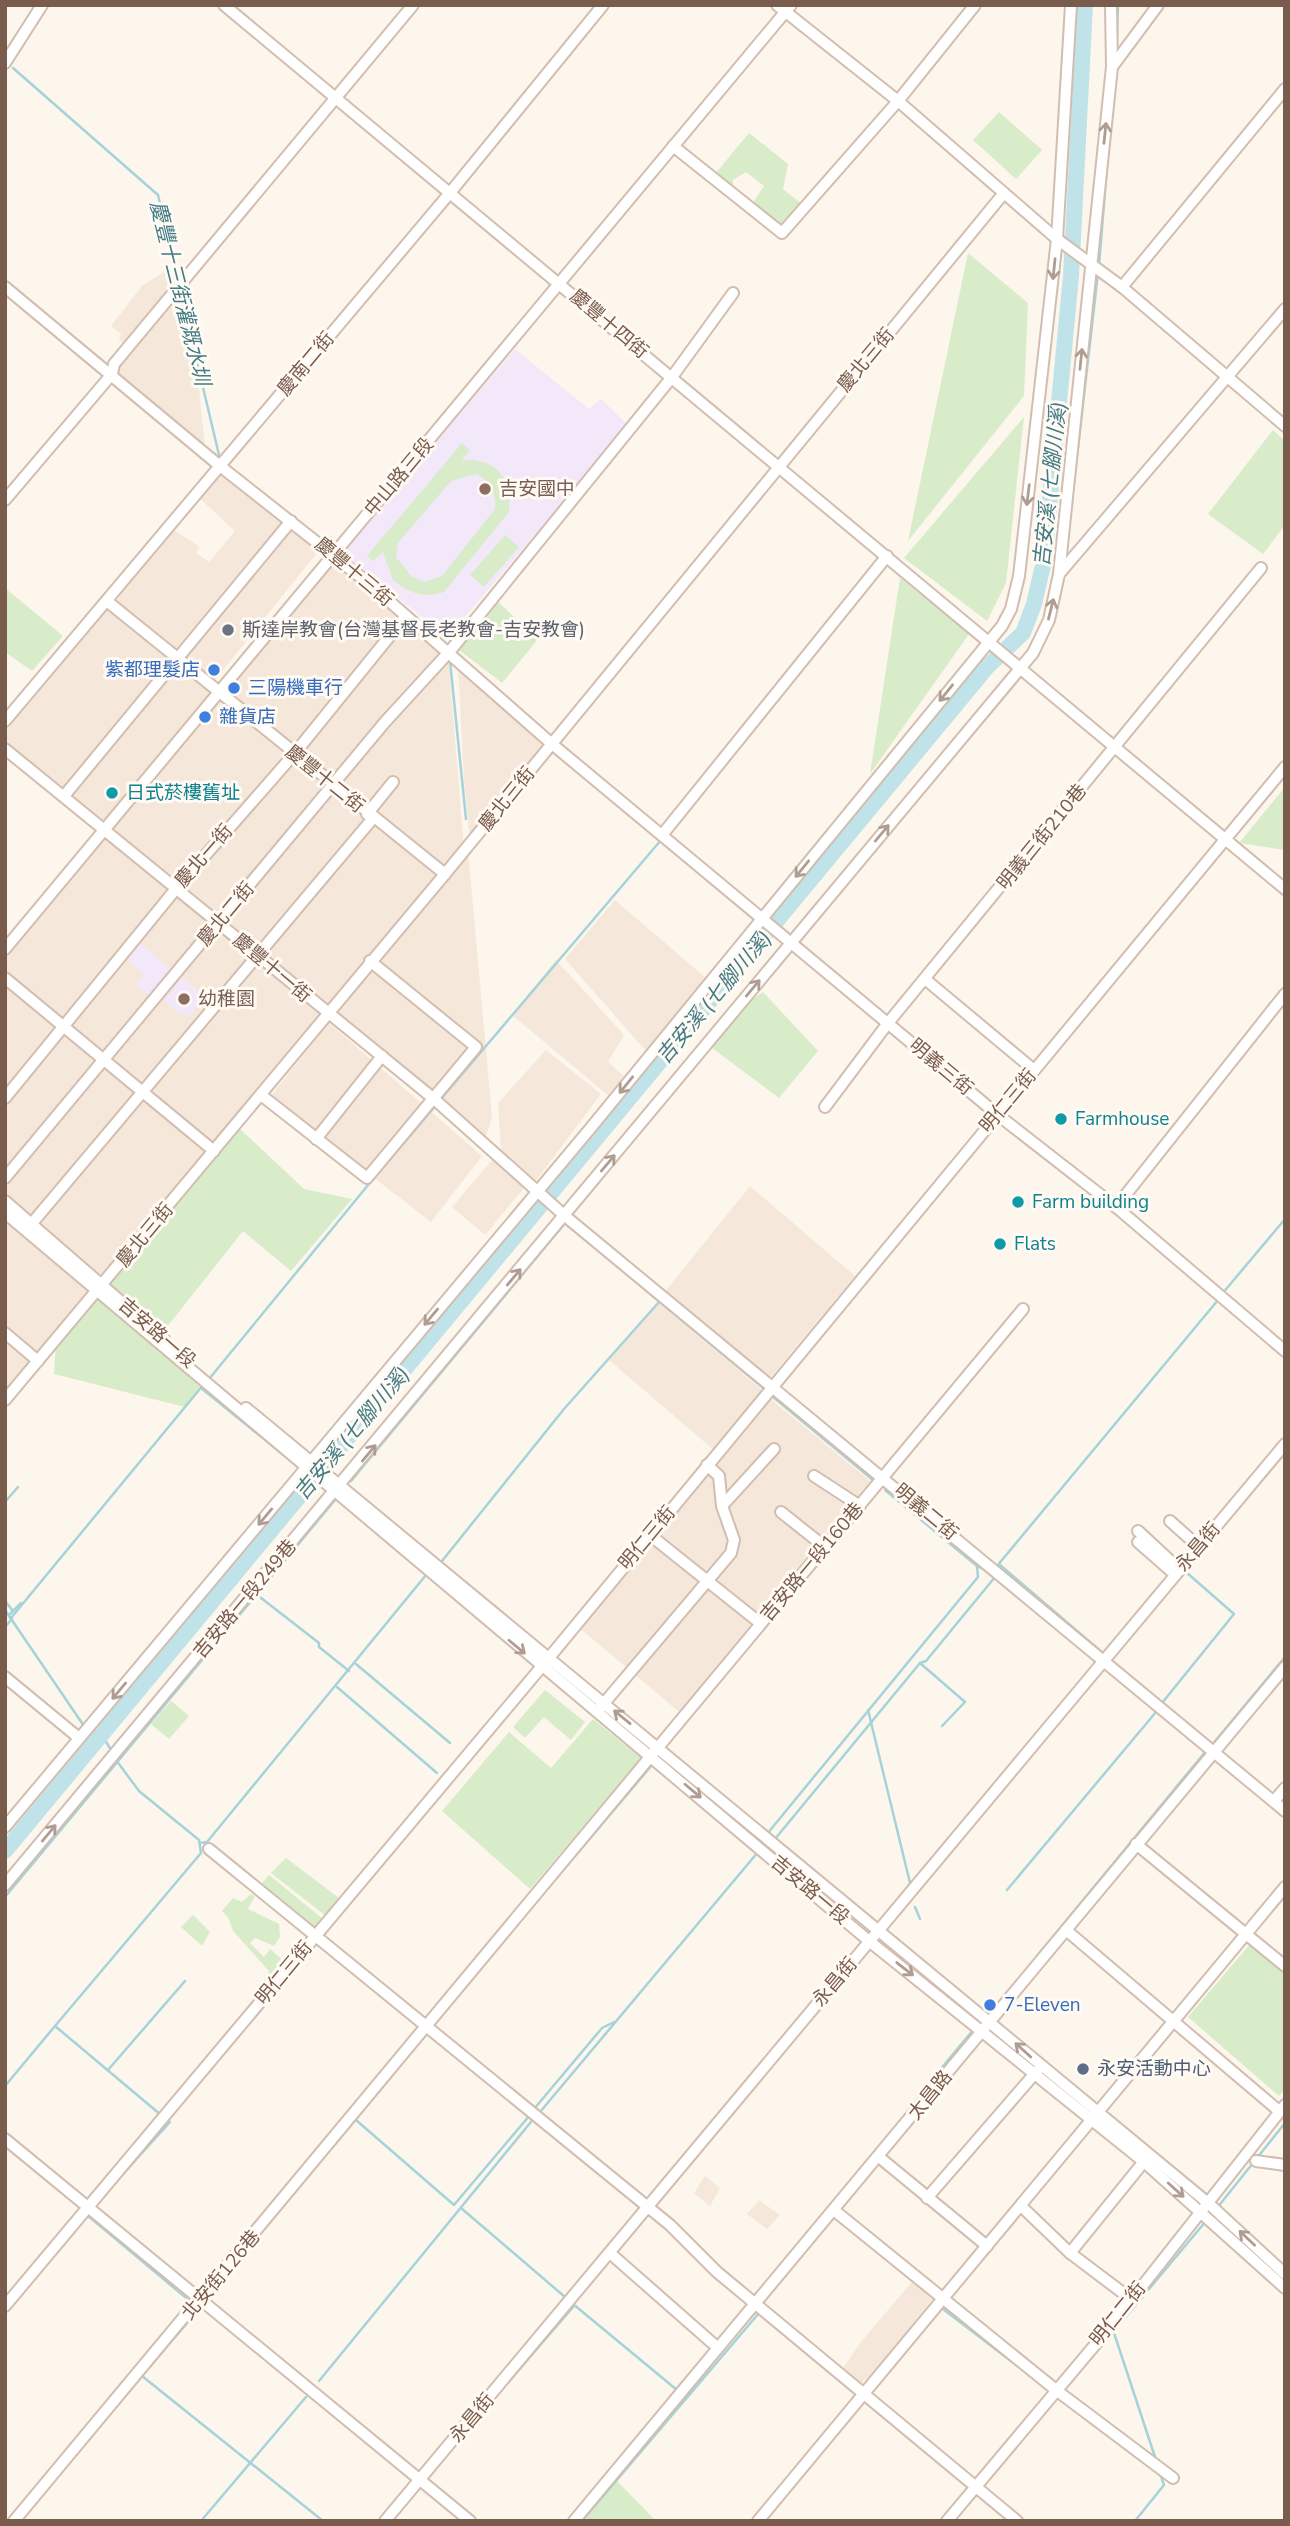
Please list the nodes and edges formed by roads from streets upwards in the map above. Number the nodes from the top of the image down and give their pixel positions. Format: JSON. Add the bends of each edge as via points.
{"nodes":[{"id":1,"x":42,"y":5,"type":"edge"},
{"id":2,"x":225,"y":5,"type":"edge"},
{"id":3,"x":413,"y":5,"type":"edge"},
{"id":4,"x":603,"y":5,"type":"edge"},
{"id":5,"x":975,"y":5,"type":"edge"},
{"id":6,"x":1071,"y":5,"type":"edge"},
{"id":7,"x":1111,"y":5,"type":"edge"},
{"id":8,"x":1158,"y":5,"type":"edge"},
{"id":9,"x":784,"y":8,"type":"edge"},
{"id":10,"x":5,"y":63,"type":"edge"},
{"id":11,"x":1112,"y":67,"type":"junction"},
{"id":12,"x":1285,"y":89,"type":"edge"},
{"id":13,"x":336,"y":98,"type":"junction"},
{"id":14,"x":898,"y":101,"type":"junction"},
{"id":15,"x":673,"y":146,"type":"junction"},
{"id":16,"x":449,"y":194,"type":"junction"},
{"id":17,"x":1004,"y":194,"type":"junction"},
{"id":18,"x":1057,"y":239,"type":"junction"},
{"id":19,"x":1091,"y":265,"type":"junction"},
{"id":20,"x":560,"y":283,"type":"junction"},
{"id":21,"x":5,"y":287,"type":"edge"},
{"id":22,"x":1122,"y":287,"type":"junction"},
{"id":23,"x":733,"y":293,"type":"dead end"},
{"id":24,"x":1285,"y":309,"type":"edge"},
{"id":25,"x":111,"y":374,"type":"junction"},
{"id":26,"x":672,"y":377,"type":"junction"},
{"id":27,"x":1226,"y":378,"type":"junction"},
{"id":28,"x":1285,"y":426,"type":"edge"},
{"id":29,"x":220,"y":466,"type":"junction"},
{"id":30,"x":779,"y":467,"type":"junction"},
{"id":31,"x":5,"y":500,"type":"edge"},
{"id":32,"x":292,"y":521,"type":"junction"},
{"id":33,"x":333,"y":556,"type":"junction"},
{"id":34,"x":887,"y":556,"type":"junction"},
{"id":35,"x":1261,"y":568,"type":"dead end"},
{"id":36,"x":1059,"y":574,"type":"junction"},
{"id":37,"x":108,"y":602,"type":"junction"},
{"id":38,"x":405,"y":615,"type":"junction"},
{"id":39,"x":991,"y":642,"type":"junction"},
{"id":40,"x":450,"y":651,"type":"junction"},
{"id":41,"x":178,"y":657,"type":"junction"},
{"id":42,"x":1017,"y":665,"type":"junction"},
{"id":43,"x":220,"y":690,"type":"junction"},
{"id":44,"x":5,"y":721,"type":"edge"},
{"id":45,"x":552,"y":744,"type":"junction"},
{"id":46,"x":1115,"y":748,"type":"junction"},
{"id":47,"x":5,"y":749,"type":"edge"},
{"id":48,"x":295,"y":753,"type":"junction"},
{"id":49,"x":1285,"y":767,"type":"edge"},
{"id":50,"x":393,"y":782,"type":"dead end"},
{"id":51,"x":334,"y":785,"type":"junction"},
{"id":52,"x":64,"y":796,"type":"junction"},
{"id":53,"x":370,"y":815,"type":"junction"},
{"id":54,"x":104,"y":831,"type":"junction"},
{"id":55,"x":662,"y":835,"type":"junction"},
{"id":56,"x":1226,"y":839,"type":"junction"},
{"id":57,"x":445,"y":874,"type":"junction"},
{"id":58,"x":1285,"y":889,"type":"edge"},
{"id":59,"x":175,"y":890,"type":"junction"},
{"id":60,"x":762,"y":918,"type":"junction"},
{"id":61,"x":219,"y":922,"type":"junction"},
{"id":62,"x":791,"y":942,"type":"junction"},
{"id":63,"x":5,"y":949,"type":"edge"},
{"id":64,"x":255,"y":954,"type":"junction"},
{"id":65,"x":370,"y":961,"type":"junction"},
{"id":66,"x":5,"y":978,"type":"edge"},
{"id":67,"x":925,"y":979,"type":"junction"},
{"id":68,"x":1285,"y":994,"type":"edge"},
{"id":69,"x":328,"y":1015,"type":"junction"},
{"id":70,"x":888,"y":1023,"type":"junction"},
{"id":71,"x":63,"y":1027,"type":"junction"},
{"id":72,"x":382,"y":1056,"type":"junction"},
{"id":73,"x":104,"y":1059,"type":"junction"},
{"id":74,"x":1034,"y":1070,"type":"junction"},
{"id":75,"x":142,"y":1089,"type":"junction"},
{"id":76,"x":261,"y":1095,"type":"junction"},
{"id":77,"x":5,"y":1098,"type":"edge"},
{"id":78,"x":433,"y":1098,"type":"junction"},
{"id":79,"x":825,"y":1107,"type":"dead end"},
{"id":80,"x":998,"y":1115,"type":"junction"},
{"id":81,"x":316,"y":1139,"type":"junction"},
{"id":82,"x":214,"y":1151,"type":"junction"},
{"id":83,"x":5,"y":1178,"type":"edge"},
{"id":84,"x":537,"y":1189,"type":"junction"},
{"id":85,"x":5,"y":1201,"type":"edge"},
{"id":86,"x":1116,"y":1208,"type":"junction"},
{"id":87,"x":5,"y":1213,"type":"edge"},
{"id":88,"x":565,"y":1216,"type":"junction"},
{"id":89,"x":32,"y":1223,"type":"junction"},
{"id":90,"x":99,"y":1289,"type":"junction"},
{"id":91,"x":1023,"y":1309,"type":"dead end"},
{"id":92,"x":5,"y":1333,"type":"edge"},
{"id":93,"x":1285,"y":1351,"type":"edge"},
{"id":94,"x":38,"y":1361,"type":"junction"},
{"id":95,"x":771,"y":1387,"type":"junction"},
{"id":96,"x":5,"y":1400,"type":"edge"},
{"id":97,"x":1285,"y":1444,"type":"edge"},
{"id":98,"x":774,"y":1449,"type":"dead end"},
{"id":99,"x":309,"y":1464,"type":"junction"},
{"id":100,"x":707,"y":1465,"type":"junction"},
{"id":101,"x":814,"y":1476,"type":"dead end"},
{"id":102,"x":885,"y":1478,"type":"junction"},
{"id":103,"x":338,"y":1489,"type":"junction"},
{"id":104,"x":722,"y":1506,"type":"junction"},
{"id":105,"x":860,"y":1506,"type":"junction"},
{"id":106,"x":780,"y":1511,"type":"dead end"},
{"id":107,"x":1170,"y":1521,"type":"dead end"},
{"id":108,"x":650,"y":1535,"type":"junction"},
{"id":109,"x":1138,"y":1537,"type":"dead end"},
{"id":110,"x":1198,"y":1546,"type":"junction"},
{"id":111,"x":825,"y":1547,"type":"junction"},
{"id":112,"x":1177,"y":1572,"type":"junction"},
{"id":113,"x":708,"y":1581,"type":"junction"},
{"id":114,"x":760,"y":1623,"type":"junction"},
{"id":115,"x":1102,"y":1660,"type":"junction"},
{"id":116,"x":544,"y":1662,"type":"junction"},
{"id":117,"x":1285,"y":1667,"type":"edge"},
{"id":118,"x":5,"y":1677,"type":"edge"},
{"id":119,"x":601,"y":1707,"type":"junction"},
{"id":120,"x":79,"y":1738,"type":"junction"},
{"id":121,"x":656,"y":1751,"type":"junction"},
{"id":122,"x":1215,"y":1751,"type":"junction"},
{"id":123,"x":1285,"y":1788,"type":"edge"},
{"id":124,"x":1274,"y":1801,"type":"junction"},
{"id":125,"x":1285,"y":1811,"type":"edge"},
{"id":126,"x":5,"y":1828,"type":"edge"},
{"id":127,"x":1136,"y":1844,"type":"junction"},
{"id":128,"x":209,"y":1849,"type":"dead end"},
{"id":129,"x":5,"y":1885,"type":"edge"},
{"id":130,"x":1285,"y":1887,"type":"edge"},
{"id":131,"x":1066,"y":1930,"type":"junction"},
{"id":132,"x":877,"y":1931,"type":"junction"},
{"id":133,"x":1247,"y":1932,"type":"junction"},
{"id":134,"x":315,"y":1937,"type":"junction"},
{"id":135,"x":869,"y":1941,"type":"junction"},
{"id":136,"x":1285,"y":1966,"type":"edge"},
{"id":137,"x":1175,"y":2021,"type":"junction"},
{"id":138,"x":424,"y":2026,"type":"junction"},
{"id":139,"x":987,"y":2026,"type":"junction"},
{"id":140,"x":1038,"y":2071,"type":"junction"},
{"id":141,"x":1282,"y":2108,"type":"edge"},
{"id":142,"x":1094,"y":2117,"type":"junction"},
{"id":143,"x":5,"y":2139,"type":"edge"},
{"id":144,"x":878,"y":2157,"type":"junction"},
{"id":145,"x":1146,"y":2158,"type":"junction"},
{"id":146,"x":1256,"y":2161,"type":"dead end"},
{"id":147,"x":1285,"y":2165,"type":"edge"},
{"id":148,"x":927,"y":2199,"type":"junction"},
{"id":149,"x":1209,"y":2203,"type":"junction"},
{"id":150,"x":1021,"y":2206,"type":"junction"},
{"id":151,"x":647,"y":2208,"type":"junction"},
{"id":152,"x":91,"y":2210,"type":"junction"},
{"id":153,"x":835,"y":2211,"type":"junction"},
{"id":154,"x":1200,"y":2213,"type":"junction"},
{"id":155,"x":987,"y":2246,"type":"junction"},
{"id":156,"x":1070,"y":2253,"type":"junction"},
{"id":157,"x":611,"y":2254,"type":"junction"},
{"id":158,"x":1285,"y":2274,"type":"edge"},
{"id":159,"x":1285,"y":2288,"type":"edge"},
{"id":160,"x":945,"y":2298,"type":"junction"},
{"id":161,"x":202,"y":2299,"type":"junction"},
{"id":162,"x":1131,"y":2299,"type":"junction"},
{"id":163,"x":757,"y":2305,"type":"junction"},
{"id":164,"x":5,"y":2306,"type":"edge"},
{"id":165,"x":718,"y":2348,"type":"junction"},
{"id":166,"x":1056,"y":2390,"type":"junction"},
{"id":167,"x":864,"y":2392,"type":"junction"},
{"id":168,"x":1173,"y":2478,"type":"dead end"},
{"id":169,"x":419,"y":2481,"type":"junction"},
{"id":170,"x":976,"y":2487,"type":"junction"},
{"id":171,"x":14,"y":2521,"type":"edge"},
{"id":172,"x":385,"y":2521,"type":"edge"},
{"id":173,"x":470,"y":2521,"type":"edge"},
{"id":174,"x":574,"y":2521,"type":"edge"},
{"id":175,"x":758,"y":2521,"type":"edge"},
{"id":176,"x":947,"y":2521,"type":"edge"},
{"id":177,"x":1017,"y":2521,"type":"edge"}],
"edges":[{"from":1,"to":10,"type":"street"},
{"from":2,"to":13,"type":"street","name":"慶豐十四街"},
{"from":3,"to":13,"type":"street"},
{"from":4,"to":16,"type":"street","name":"慶南二街"},
{"from":5,"to":14,"type":"street"},
{"from":6,"to":18,"type":"street"},
{"from":7,"to":11,"type":"street","name":"吉安路一段249巷"},
{"from":8,"to":11,"type":"street"},
{"from":9,"to":14,"type":"street"},
{"from":9,"to":15,"type":"street","name":"中山路三段"},
{"from":19,"to":11,"type":"street","name":"吉安路一段249巷","one_way":true},
{"from":12,"to":22,"type":"street"},
{"from":13,"to":16,"type":"street","name":"慶豐十四街"},
{"from":13,"to":25,"type":"street","via":[[118,359]]},
{"from":14,"to":15,"type":"street","via":[[782,233]]},
{"from":14,"to":17,"type":"street"},
{"from":15,"to":20,"type":"street","name":"中山路三段"},
{"from":16,"to":20,"type":"street","name":"慶豐十四街"},
{"from":16,"to":29,"type":"street","name":"慶南二街"},
{"from":17,"to":18,"type":"street"},
{"from":17,"to":30,"type":"street","name":"慶北三街"},
{"from":18,"to":19,"type":"street"},
{"from":18,"to":39,"type":"street","one_way":true,"via":[[1019,576],[1011,609]]},
{"from":19,"to":22,"type":"street"},
{"from":36,"to":19,"type":"street","name":"吉安路一段249巷","one_way":true},
{"from":20,"to":26,"type":"street","name":"慶豐十四街"},
{"from":20,"to":33,"type":"street","name":"中山路三段"},
{"from":21,"to":25,"type":"street","name":"慶豐十三街"},
{"from":22,"to":27,"type":"street"},
{"from":23,"to":26,"type":"street","name":"慶北二街"},
{"from":24,"to":27,"type":"street"},
{"from":25,"to":29,"type":"street","name":"慶豐十三街"},
{"from":25,"to":31,"type":"street"},
{"from":26,"to":30,"type":"street","name":"慶豐十四街"},
{"from":26,"to":40,"type":"street","name":"慶北二街"},
{"from":27,"to":28,"type":"street"},
{"from":27,"to":36,"type":"street"},
{"from":29,"to":32,"type":"street","name":"慶豐十三街"},
{"from":29,"to":37,"type":"street","name":"慶南二街"},
{"from":30,"to":34,"type":"street","name":"慶豐十四街"},
{"from":30,"to":45,"type":"street","name":"慶北三街"},
{"from":32,"to":33,"type":"street","name":"慶豐十三街"},
{"from":32,"to":41,"type":"street"},
{"from":33,"to":38,"type":"street","name":"慶豐十三街"},
{"from":33,"to":43,"type":"street","name":"中山路三段"},
{"from":34,"to":39,"type":"street","name":"慶豐十四街"},
{"from":34,"to":55,"type":"street"},
{"from":35,"to":46,"type":"street","name":"明義三街210巷"},
{"from":42,"to":36,"type":"street","name":"吉安路一段249巷","one_way":true,"via":[[1032,653],[1049,620]]},
{"from":37,"to":41,"type":"street","name":"慶豐十二街"},
{"from":37,"to":44,"type":"street","name":"慶南二街"},
{"from":38,"to":40,"type":"street","name":"慶豐十三街"},
{"from":38,"to":48,"type":"street","name":"慶北一街"},
{"from":39,"to":42,"type":"street","name":"慶豐十四街"},
{"from":39,"to":60,"type":"street","one_way":true},
{"from":40,"to":45,"type":"street","name":"慶豐十三街"},
{"from":40,"to":51,"type":"street","name":"慶北二街"},
{"from":41,"to":43,"type":"street","name":"慶豐十二街"},
{"from":41,"to":52,"type":"street"},
{"from":42,"to":46,"type":"street","name":"慶豐十四街"},
{"from":62,"to":42,"type":"street","name":"吉安路一段249巷","one_way":true},
{"from":43,"to":48,"type":"street","name":"慶豐十二街","via":[[255,724]]},
{"from":43,"to":54,"type":"street","name":"中山路三段"},
{"from":45,"to":55,"type":"street","name":"慶豐十三街"},
{"from":45,"to":57,"type":"street","name":"慶北三街"},
{"from":46,"to":56,"type":"street","name":"慶豐十四街"},
{"from":46,"to":67,"type":"street","name":"明義三街210巷"},
{"from":47,"to":52,"type":"street","name":"慶豐十一街"},
{"from":48,"to":51,"type":"street","name":"慶豐十二街"},
{"from":48,"to":59,"type":"street","name":"慶北一街"},
{"from":49,"to":56,"type":"street","name":"明仁三街"},
{"from":50,"to":53,"type":"street"},
{"from":51,"to":53,"type":"street","name":"慶豐十二街"},
{"from":51,"to":61,"type":"street","name":"慶北二街"},
{"from":52,"to":54,"type":"street","name":"慶豐十一街"},
{"from":53,"to":57,"type":"street","name":"慶豐十二街"},
{"from":53,"to":64,"type":"street"},
{"from":54,"to":59,"type":"street","name":"慶豐十一街"},
{"from":54,"to":63,"type":"street","name":"中山路三段"},
{"from":55,"to":60,"type":"street","name":"慶豐十三街"},
{"from":56,"to":58,"type":"street","name":"慶豐十四街"},
{"from":56,"to":74,"type":"street","name":"明仁三街"},
{"from":57,"to":65,"type":"street","name":"慶北三街"},
{"from":59,"to":61,"type":"street","name":"慶豐十一街"},
{"from":59,"to":71,"type":"street","name":"慶北一街"},
{"from":60,"to":62,"type":"street","name":"慶豐十三街"},
{"from":60,"to":84,"type":"street","one_way":true},
{"from":61,"to":64,"type":"street","name":"慶豐十一街"},
{"from":61,"to":73,"type":"street","name":"慶北二街"},
{"from":62,"to":70,"type":"street","name":"明義三街"},
{"from":88,"to":62,"type":"street","name":"吉安路一段249巷","one_way":true},
{"from":64,"to":69,"type":"street","name":"慶豐十一街"},
{"from":64,"to":75,"type":"street"},
{"from":65,"to":69,"type":"street","name":"慶北三街"},
{"from":65,"to":78,"type":"street","via":[[476,1047]]},
{"from":66,"to":71,"type":"street"},
{"from":67,"to":70,"type":"street","name":"明義三街210巷"},
{"from":67,"to":74,"type":"street"},
{"from":68,"to":86,"type":"street"},
{"from":69,"to":72,"type":"street","name":"慶豐十一街"},
{"from":69,"to":76,"type":"street","name":"慶北三街"},
{"from":70,"to":79,"type":"street","name":"明義三街210巷"},
{"from":70,"to":80,"type":"street","name":"明義三街"},
{"from":71,"to":73,"type":"street"},
{"from":71,"to":77,"type":"street","name":"慶北一街"},
{"from":72,"to":78,"type":"street","name":"慶豐十一街"},
{"from":72,"to":81,"type":"street"},
{"from":73,"to":75,"type":"street"},
{"from":73,"to":83,"type":"street","name":"慶北二街"},
{"from":74,"to":80,"type":"street","name":"明仁三街"},
{"from":75,"to":82,"type":"street"},
{"from":75,"to":89,"type":"street"},
{"from":76,"to":81,"type":"street"},
{"from":76,"to":82,"type":"street","name":"慶北三街"},
{"from":78,"to":81,"type":"street","via":[[367,1178]]},
{"from":78,"to":84,"type":"street","name":"慶豐十一街"},
{"from":80,"to":86,"type":"street","name":"明義三街"},
{"from":80,"to":95,"type":"street","name":"明仁三街"},
{"from":82,"to":90,"type":"street","name":"慶北三街"},
{"from":84,"to":88,"type":"street","name":"慶豐十一街"},
{"from":84,"to":99,"type":"street","one_way":true},
{"from":85,"to":89,"type":"street","name":"吉安路一段"},
{"from":86,"to":93,"type":"street","name":"明義三街"},
{"from":87,"to":89,"type":"street","name":"吉安路一段"},
{"from":88,"to":95,"type":"street","name":"明義二街"},
{"from":103,"to":88,"type":"street","name":"吉安路一段249巷","one_way":true},
{"from":89,"to":90,"type":"street","name":"吉安路一段"},
{"from":90,"to":94,"type":"street","name":"慶北三街"},
{"from":90,"to":99,"type":"street","name":"吉安路一段"},
{"from":91,"to":102,"type":"street","name":"吉安路一段160巷"},
{"from":92,"to":94,"type":"street"},
{"from":94,"to":96,"type":"street","name":"慶北三街"},
{"from":95,"to":100,"type":"street","name":"明仁三街"},
{"from":95,"to":102,"type":"street","name":"明義二街"},
{"from":97,"to":110,"type":"street","name":"永昌街"},
{"from":98,"to":104,"type":"street"},
{"from":99,"to":103,"type":"street","name":"吉安路一段"},
{"from":99,"to":120,"type":"street","one_way":true},
{"from":100,"to":104,"type":"street","via":[[719,1476]]},
{"from":100,"to":108,"type":"street","name":"明仁三街"},
{"from":101,"to":105,"type":"street"},
{"from":102,"to":105,"type":"street","name":"吉安路一段160巷"},
{"from":102,"to":115,"type":"street","name":"明義二街"},
{"from":103,"to":116,"type":"street","name":"吉安路一段"},
{"from":129,"to":103,"type":"street","name":"吉安路一段249巷","one_way":true},
{"from":104,"to":113,"type":"street","via":[[734,1540],[730,1553]]},
{"from":105,"to":111,"type":"street","name":"吉安路一段160巷"},
{"from":106,"to":111,"type":"street"},
{"from":107,"to":110,"type":"street"},
{"from":108,"to":113,"type":"street"},
{"from":108,"to":116,"type":"street","name":"明仁三街"},
{"from":109,"to":112,"type":"street"},
{"from":110,"to":112,"type":"street","name":"永昌街"},
{"from":111,"to":114,"type":"street","name":"吉安路一段160巷"},
{"from":112,"to":115,"type":"street","name":"永昌街"},
{"from":113,"to":114,"type":"street"},
{"from":113,"to":119,"type":"street"},
{"from":114,"to":121,"type":"street","name":"吉安路一段160巷"},
{"from":115,"to":122,"type":"street","name":"明義二街"},
{"from":115,"to":132,"type":"street","name":"永昌街"},
{"from":116,"to":119,"type":"street","name":"吉安路一段"},
{"from":116,"to":134,"type":"street","name":"明仁三街"},
{"from":117,"to":122,"type":"street","name":"太昌路"},
{"from":118,"to":120,"type":"street"},
{"from":119,"to":121,"type":"street","name":"吉安路一段"},
{"from":120,"to":126,"type":"street"},
{"from":121,"to":132,"type":"street","name":"吉安路一段"},
{"from":121,"to":135,"type":"street","name":"吉安路一段","one_way":true},
{"from":121,"to":138,"type":"street","name":"吉安路一段160巷"},
{"from":122,"to":124,"type":"street","name":"明義二街"},
{"from":122,"to":127,"type":"street","name":"太昌路"},
{"from":123,"to":124,"type":"street"},
{"from":124,"to":125,"type":"street","name":"明義二街"},
{"from":127,"to":131,"type":"street","name":"太昌路"},
{"from":127,"to":133,"type":"street"},
{"from":128,"to":134,"type":"street"},
{"from":130,"to":133,"type":"street"},
{"from":131,"to":137,"type":"street"},
{"from":131,"to":139,"type":"street","name":"太昌路"},
{"from":132,"to":135,"type":"street","name":"永昌街"},
{"from":132,"to":139,"type":"street","name":"吉安路一段"},
{"from":133,"to":136,"type":"street"},
{"from":133,"to":137,"type":"street"},
{"from":134,"to":138,"type":"street"},
{"from":134,"to":152,"type":"street","name":"明仁三街"},
{"from":135,"to":139,"type":"street","name":"吉安路一段","one_way":true},
{"from":135,"to":151,"type":"street","name":"永昌街"},
{"from":137,"to":141,"type":"street"},
{"from":137,"to":142,"type":"street"},
{"from":138,"to":151,"type":"street"},
{"from":138,"to":161,"type":"street","name":"北安街126巷"},
{"from":139,"to":140,"type":"street","name":"吉安路一段"},
{"from":139,"to":144,"type":"street","name":"太昌路"},
{"from":140,"to":142,"type":"street","name":"吉安路一段"},
{"from":140,"to":148,"type":"street"},
{"from":141,"to":149,"type":"street","name":"明仁二街"},
{"from":142,"to":145,"type":"street","name":"吉安路一段"},
{"from":142,"to":150,"type":"street"},
{"from":143,"to":152,"type":"street"},
{"from":144,"to":148,"type":"street"},
{"from":144,"to":153,"type":"street","name":"太昌路"},
{"from":145,"to":149,"type":"street","name":"吉安路一段"},
{"from":145,"to":154,"type":"street","name":"吉安路一段","one_way":true},
{"from":145,"to":156,"type":"street"},
{"from":146,"to":147,"type":"street"},
{"from":148,"to":155,"type":"street"},
{"from":149,"to":154,"type":"street","name":"明仁二街"},
{"from":158,"to":149,"type":"street","name":"吉安路一段","one_way":true},
{"from":150,"to":155,"type":"street"},
{"from":150,"to":156,"type":"street"},
{"from":151,"to":157,"type":"street","name":"永昌街"},
{"from":151,"to":163,"type":"street"},
{"from":152,"to":161,"type":"street"},
{"from":152,"to":164,"type":"street","name":"明仁三街"},
{"from":153,"to":160,"type":"street"},
{"from":153,"to":163,"type":"street","name":"太昌路"},
{"from":154,"to":159,"type":"street","name":"吉安路一段"},
{"from":154,"to":162,"type":"street","name":"明仁二街"},
{"from":155,"to":160,"type":"street"},
{"from":156,"to":162,"type":"street"},
{"from":157,"to":165,"type":"street"},
{"from":157,"to":169,"type":"street","name":"永昌街"},
{"from":160,"to":166,"type":"street"},
{"from":160,"to":167,"type":"street"},
{"from":161,"to":169,"type":"street"},
{"from":161,"to":171,"type":"street","name":"北安街126巷"},
{"from":162,"to":166,"type":"street","name":"明仁二街"},
{"from":163,"to":165,"type":"street","name":"太昌路"},
{"from":163,"to":167,"type":"street"},
{"from":165,"to":174,"type":"street","name":"太昌路"},
{"from":166,"to":168,"type":"street"},
{"from":166,"to":170,"type":"street","name":"明仁二街"},
{"from":167,"to":170,"type":"street"},
{"from":167,"to":175,"type":"street"},
{"from":169,"to":172,"type":"street","name":"永昌街"},
{"from":169,"to":173,"type":"street"},
{"from":170,"to":176,"type":"street","name":"明仁二街"},
{"from":170,"to":177,"type":"street"}]}
